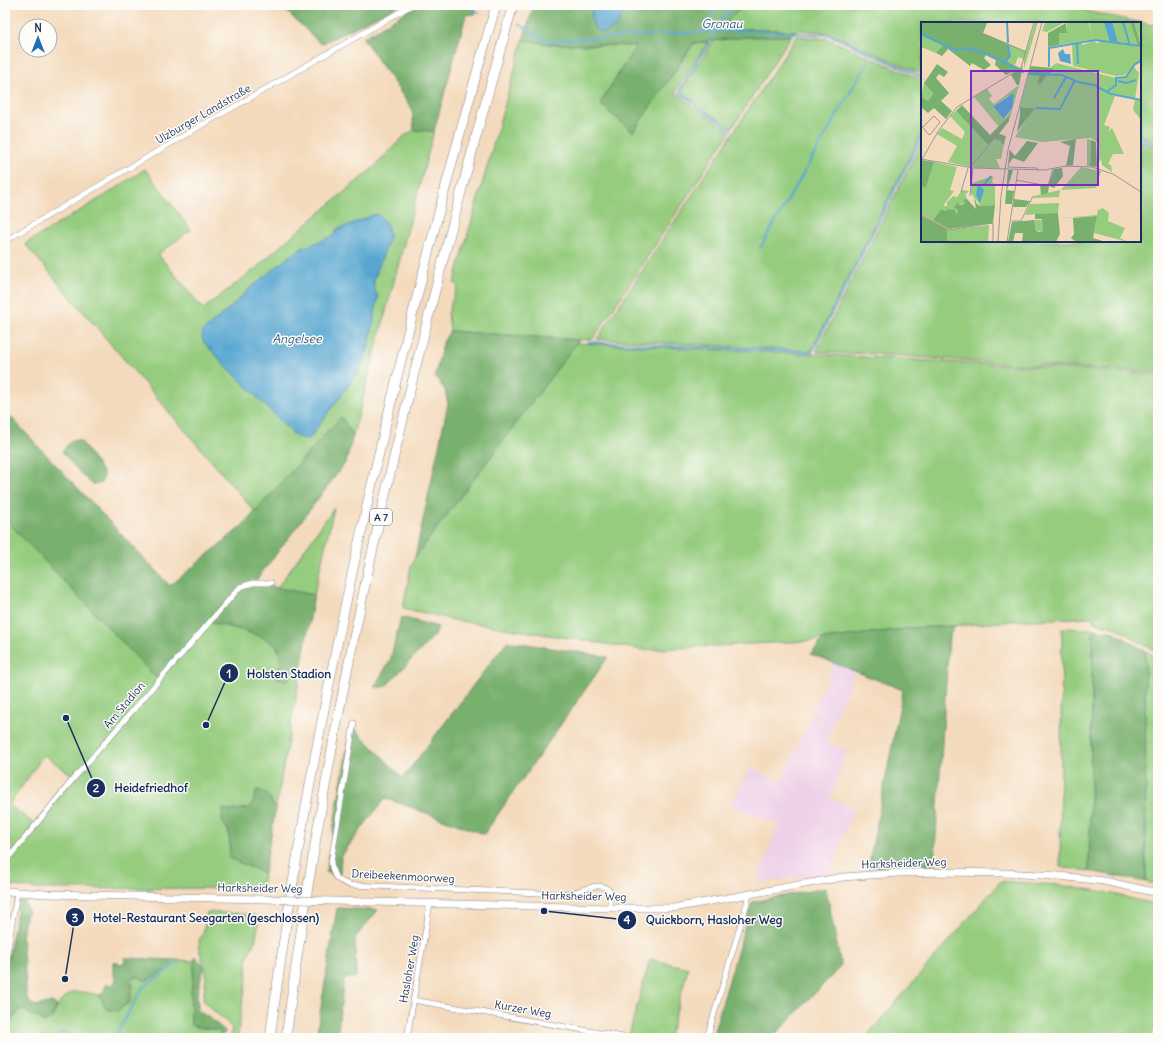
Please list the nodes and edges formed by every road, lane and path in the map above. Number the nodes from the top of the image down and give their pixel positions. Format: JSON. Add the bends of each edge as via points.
{"nodes":[{"id":1,"x":412,"y":5,"type":"edge"},
{"id":2,"x":496,"y":5,"type":"edge"},
{"id":3,"x":513,"y":5,"type":"edge"},
{"id":4,"x":5,"y":241,"type":"edge"},
{"id":5,"x":271,"y":583,"type":"dead end"},
{"id":6,"x":354,"y":723,"type":"dead end"},
{"id":7,"x":5,"y":862,"type":"edge"},
{"id":8,"x":5,"y":891,"type":"edge"},
{"id":9,"x":1158,"y":892,"type":"edge"},
{"id":10,"x":17,"y":893,"type":"junction"},
{"id":11,"x":748,"y":895,"type":"junction"},
{"id":12,"x":430,"y":904,"type":"junction"},
{"id":13,"x":610,"y":908,"type":"junction"},
{"id":14,"x":5,"y":965,"type":"edge"},
{"id":15,"x":413,"y":1000,"type":"junction"},
{"id":16,"x":270,"y":1038,"type":"edge"},
{"id":17,"x":286,"y":1038,"type":"edge"},
{"id":18,"x":407,"y":1038,"type":"edge"},
{"id":19,"x":629,"y":1038,"type":"edge"},
{"id":20,"x":707,"y":1038,"type":"edge"}],
"edges":[{"from":1,"to":4,"type":"street","name":"Ulzburger Landstraße"},
{"from":2,"to":16,"type":"highway","number":"A 7","via":[[412,315],[340,624],[304,813]]},
{"from":3,"to":17,"type":"highway","number":"A 7","via":[[477,131],[401,428],[356,627],[319,816]]},
{"from":5,"to":7,"type":"street","name":"Am Stadion","via":[[253,583],[240,587],[75,777]]},
{"from":6,"to":13,"type":"street","name":"Dreibeekenmoorweg","via":[[331,862],[335,877],[350,885],[562,894],[601,886],[610,891]]},
{"from":8,"to":10,"type":"main road","name":"Harksheider Weg"},
{"from":9,"to":11,"type":"main road","name":"Harksheider Weg","via":[[1104,881],[1059,876],[950,872],[843,877]]},
{"from":10,"to":12,"type":"main road","name":"Harksheider Weg","bridge":true},
{"from":10,"to":14,"type":"street"},
{"from":11,"to":13,"type":"main road","name":"Harksheider Weg","via":[[672,908]]},
{"from":11,"to":20,"type":"street"},
{"from":12,"to":13,"type":"main road","name":"Harksheider Weg"},
{"from":12,"to":15,"type":"street","name":"Hasloher Weg"},
{"from":15,"to":18,"type":"street","name":"Hasloher Weg"},
{"from":15,"to":19,"type":"street","name":"Kurzer Weg"}]}
